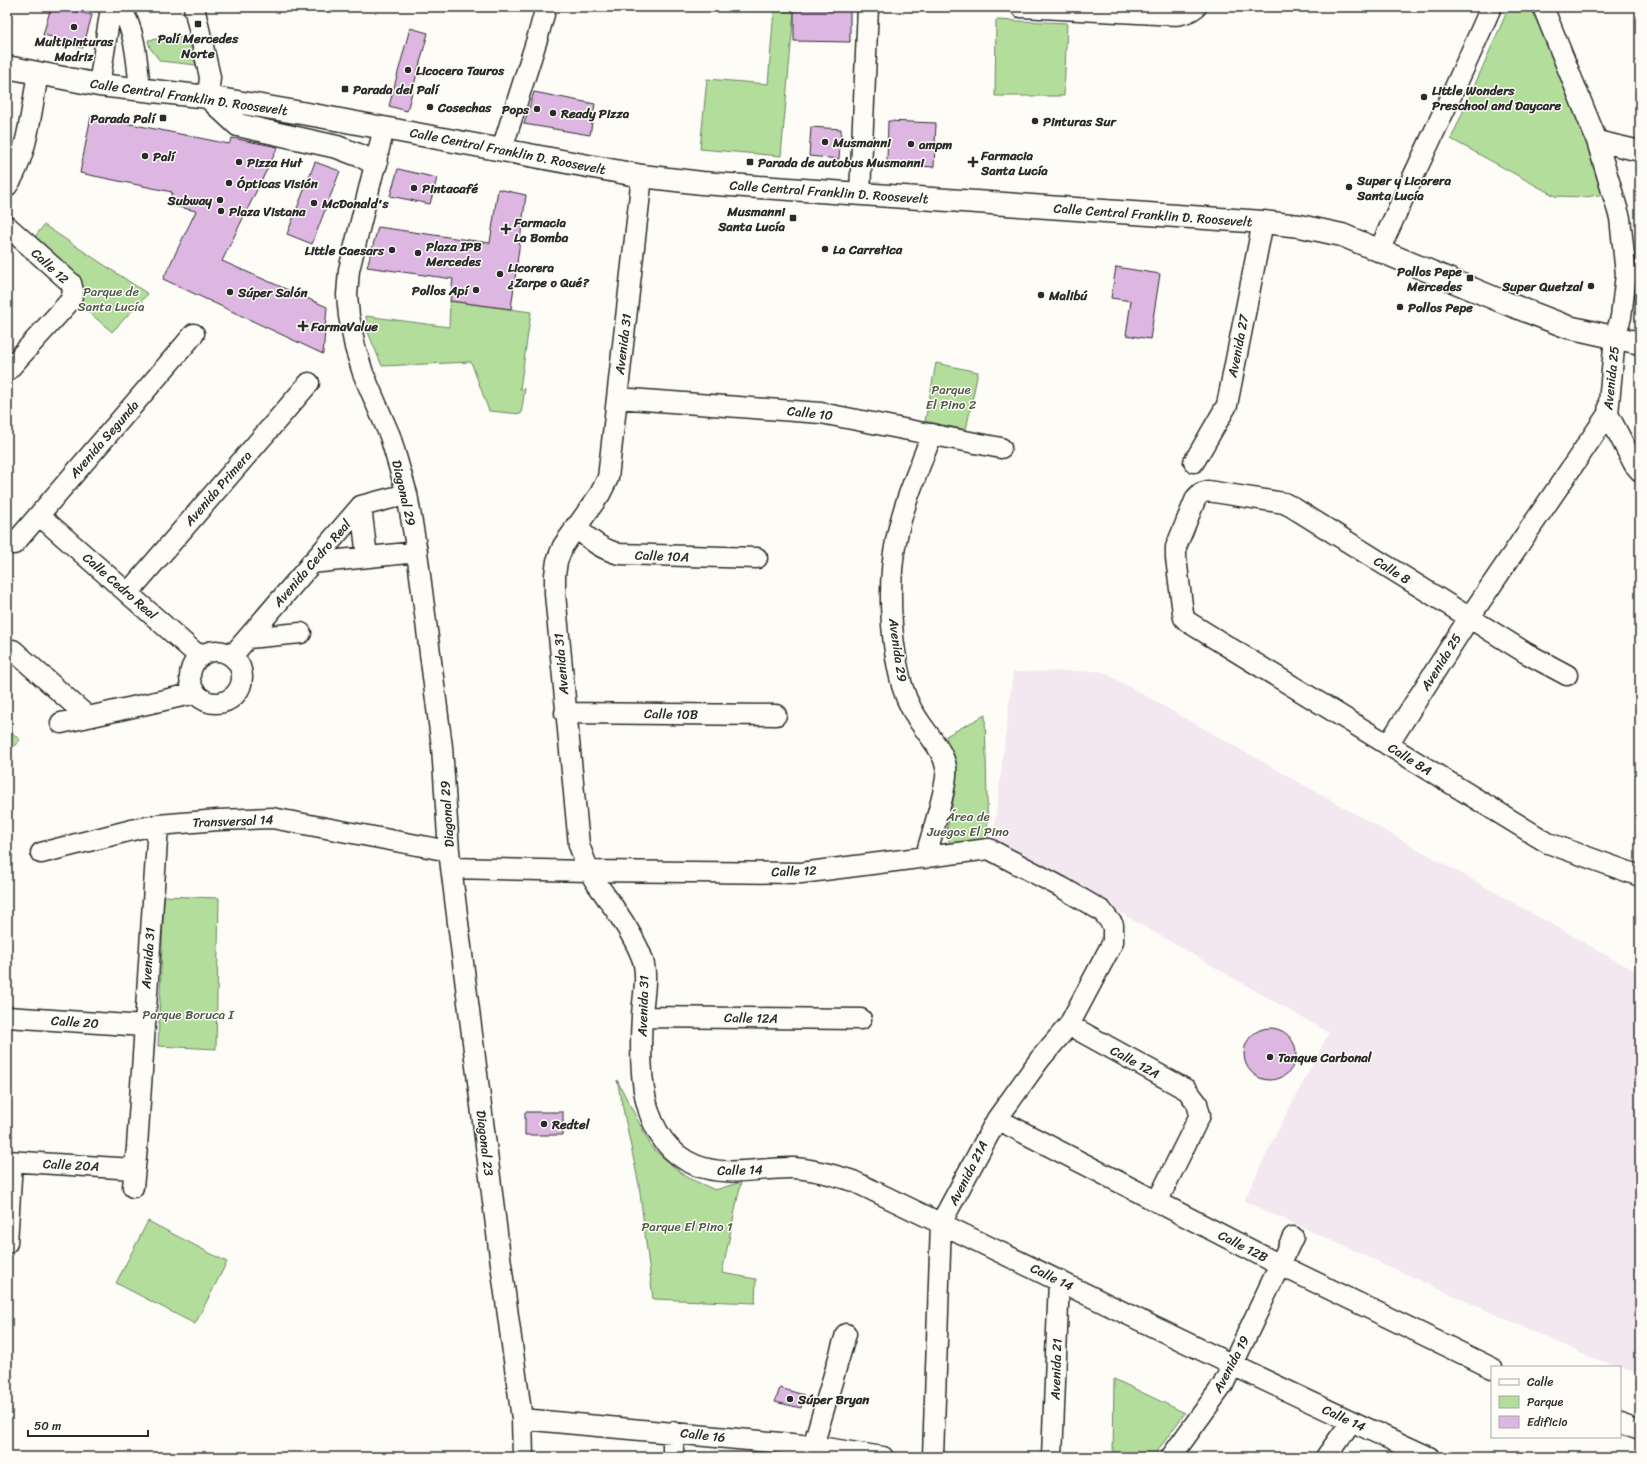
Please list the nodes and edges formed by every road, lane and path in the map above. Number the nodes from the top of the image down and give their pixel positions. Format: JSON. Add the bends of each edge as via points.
{"nodes":[{"id":1,"x":111,"y":7,"type":"edge"},
{"id":2,"x":120,"y":7,"type":"edge"},
{"id":3,"x":194,"y":7,"type":"edge"},
{"id":4,"x":546,"y":7,"type":"edge"},
{"id":5,"x":868,"y":7,"type":"edge"},
{"id":6,"x":1021,"y":7,"type":"edge"},
{"id":7,"x":1196,"y":7,"type":"edge"},
{"id":8,"x":1491,"y":7,"type":"edge"},
{"id":9,"x":1543,"y":7,"type":"edge"},
{"id":10,"x":7,"y":67,"type":"edge"},
{"id":11,"x":38,"y":73,"type":"junction"},
{"id":12,"x":99,"y":85,"type":"junction"},
{"id":13,"x":140,"y":90,"type":"junction"},
{"id":14,"x":208,"y":97,"type":"junction"},
{"id":15,"x":384,"y":128,"type":"junction"},
{"id":16,"x":1597,"y":142,"type":"junction"},
{"id":17,"x":502,"y":149,"type":"junction"},
{"id":18,"x":1640,"y":151,"type":"edge"},
{"id":19,"x":376,"y":164,"type":"junction"},
{"id":20,"x":642,"y":176,"type":"junction"},
{"id":21,"x":7,"y":186,"type":"edge"},
{"id":22,"x":860,"y":193,"type":"junction"},
{"id":23,"x":1263,"y":222,"type":"junction"},
{"id":24,"x":7,"y":226,"type":"edge"},
{"id":25,"x":1380,"y":249,"type":"junction"},
{"id":26,"x":194,"y":334,"type":"dead end"},
{"id":27,"x":1615,"y":337,"type":"junction"},
{"id":28,"x":1640,"y":342,"type":"edge"},
{"id":29,"x":7,"y":371,"type":"edge"},
{"id":30,"x":308,"y":383,"type":"dead end"},
{"id":31,"x":616,"y":398,"type":"junction"},
{"id":32,"x":1608,"y":414,"type":"junction"},
{"id":33,"x":932,"y":434,"type":"junction"},
{"id":34,"x":1001,"y":448,"type":"dead end"},
{"id":35,"x":1194,"y":462,"type":"dead end"},
{"id":36,"x":1640,"y":471,"type":"edge"},
{"id":37,"x":407,"y":494,"type":"junction"},
{"id":38,"x":361,"y":506,"type":"junction"},
{"id":39,"x":39,"y":515,"type":"junction"},
{"id":40,"x":576,"y":527,"type":"junction"},
{"id":41,"x":14,"y":544,"type":"dead end"},
{"id":42,"x":417,"y":552,"type":"junction"},
{"id":43,"x":367,"y":557,"type":"junction"},
{"id":44,"x":757,"y":558,"type":"dead end"},
{"id":45,"x":311,"y":563,"type":"junction"},
{"id":46,"x":128,"y":593,"type":"junction"},
{"id":47,"x":1469,"y":618,"type":"junction"},
{"id":48,"x":1188,"y":622,"type":"joint"},
{"id":49,"x":301,"y":633,"type":"dead end"},
{"id":50,"x":248,"y":638,"type":"junction"},
{"id":51,"x":14,"y":650,"type":"dead end"},
{"id":52,"x":200,"y":656,"type":"junction"},
{"id":53,"x":232,"y":656,"type":"junction"},
{"id":54,"x":1567,"y":675,"type":"dead end"},
{"id":55,"x":196,"y":693,"type":"junction"},
{"id":56,"x":565,"y":712,"type":"junction"},
{"id":57,"x":776,"y":715,"type":"dead end"},
{"id":58,"x":88,"y":716,"type":"junction"},
{"id":59,"x":61,"y":723,"type":"dead end"},
{"id":60,"x":1388,"y":745,"type":"junction"},
{"id":61,"x":158,"y":826,"type":"junction"},
{"id":62,"x":41,"y":853,"type":"dead end"},
{"id":63,"x":925,"y":858,"type":"junction"},
{"id":64,"x":450,"y":860,"type":"junction"},
{"id":65,"x":589,"y":871,"type":"junction"},
{"id":66,"x":1640,"y":876,"type":"edge"},
{"id":67,"x":1113,"y":925,"type":"joint"},
{"id":68,"x":7,"y":1017,"type":"edge"},
{"id":69,"x":642,"y":1017,"type":"junction"},
{"id":70,"x":861,"y":1019,"type":"dead end"},
{"id":71,"x":1069,"y":1025,"type":"junction"},
{"id":72,"x":144,"y":1026,"type":"junction"},
{"id":73,"x":997,"y":1119,"type":"junction"},
{"id":74,"x":666,"y":1144,"type":"joint"},
{"id":75,"x":10,"y":1162,"type":"edge"},
{"id":76,"x":134,"y":1178,"type":"joint"},
{"id":77,"x":1158,"y":1202,"type":"junction"},
{"id":78,"x":941,"y":1224,"type":"junction"},
{"id":79,"x":1294,"y":1237,"type":"dead end"},
{"id":80,"x":7,"y":1243,"type":"edge"},
{"id":81,"x":1280,"y":1265,"type":"junction"},
{"id":82,"x":1059,"y":1280,"type":"junction"},
{"id":83,"x":846,"y":1334,"type":"dead end"},
{"id":84,"x":1233,"y":1367,"type":"junction"},
{"id":85,"x":1491,"y":1368,"type":"edge"},
{"id":86,"x":522,"y":1419,"type":"junction"},
{"id":87,"x":1351,"y":1422,"type":"junction"},
{"id":88,"x":1621,"y":1422,"type":"edge"},
{"id":89,"x":1640,"y":1429,"type":"edge"},
{"id":90,"x":673,"y":1432,"type":"junction"},
{"id":91,"x":813,"y":1452,"type":"edge"},
{"id":92,"x":523,"y":1457,"type":"edge"},
{"id":93,"x":673,"y":1457,"type":"edge"},
{"id":94,"x":883,"y":1457,"type":"edge"},
{"id":95,"x":933,"y":1457,"type":"edge"},
{"id":96,"x":1052,"y":1457,"type":"edge"},
{"id":97,"x":1171,"y":1457,"type":"edge"},
{"id":98,"x":1326,"y":1457,"type":"edge"},
{"id":99,"x":1429,"y":1457,"type":"edge"}],
"edges":[{"from":1,"to":12,"type":"street"},
{"from":2,"to":13,"type":"street","via":[[134,41]]},
{"from":3,"to":14,"type":"street","via":[[210,77]]},
{"from":4,"to":17,"type":"street"},
{"from":5,"to":22,"type":"street"},
{"from":6,"to":7,"type":"street","via":[[1180,16]]},
{"from":8,"to":25,"type":"street"},
{"from":9,"to":16,"type":"street","name":"Avenida 25"},
{"from":10,"to":11,"type":"main road","name":"Calle Central Franklin D. Roosevelt"},
{"from":11,"to":12,"type":"main road","name":"Calle Central Franklin D. Roosevelt"},
{"from":11,"to":21,"type":"street","via":[[23,152]]},
{"from":12,"to":13,"type":"main road","name":"Calle Central Franklin D. Roosevelt"},
{"from":13,"to":14,"type":"main road","name":"Calle Central Franklin D. Roosevelt"},
{"from":14,"to":15,"type":"main road","name":"Calle Central Franklin D. Roosevelt"},
{"from":14,"to":19,"type":"main road","via":[[238,125],[336,147]]},
{"from":15,"to":17,"type":"main road","name":"Calle Central Franklin D. Roosevelt"},
{"from":15,"to":19,"type":"street","name":"Diagonal 29"},
{"from":16,"to":18,"type":"street"},
{"from":16,"to":27,"type":"street","name":"Avenida 25","via":[[1620,218],[1624,245],[1626,274],[1621,317]]},
{"from":17,"to":20,"type":"main road","name":"Calle Central Franklin D. Roosevelt"},
{"from":19,"to":37,"type":"street","name":"Diagonal 29","via":[[349,270],[347,295],[355,347],[363,373],[390,436]]},
{"from":20,"to":22,"type":"main road","name":"Calle Central Franklin D. Roosevelt","via":[[702,183]]},
{"from":20,"to":31,"type":"street","name":"Avenida 31"},
{"from":22,"to":23,"type":"main road","name":"Calle Central Franklin D. Roosevelt"},
{"from":23,"to":25,"type":"main road","name":"Calle Central Franklin D. Roosevelt","via":[[1300,226],[1342,235]]},
{"from":23,"to":35,"type":"street","name":"Avenida 27","via":[[1227,405]]},
{"from":24,"to":29,"type":"street","name":"Calle 12","via":[[71,282],[73,291],[71,300]]},
{"from":25,"to":27,"type":"main road","name":"Calle Central Franklin D. Roosevelt","via":[[1561,324]]},
{"from":26,"to":39,"type":"street","name":"Avenida Segunda"},
{"from":27,"to":28,"type":"main road","name":"Calle Central Franklin D. Roosevelt"},
{"from":27,"to":32,"type":"street","name":"Avenida 25"},
{"from":30,"to":46,"type":"street","name":"Avenida Primera"},
{"from":31,"to":33,"type":"street","name":"Calle 10","via":[[820,413]]},
{"from":31,"to":40,"type":"street","name":"Avenida 31","via":[[608,478],[600,494]]},
{"from":32,"to":36,"type":"street"},
{"from":32,"to":47,"type":"street","name":"Avenida 25"},
{"from":33,"to":34,"type":"street","name":"Calle 10"},
{"from":33,"to":63,"type":"street","name":"Avenida 29","via":[[902,516],[892,568],[894,642],[899,674],[907,700],[939,750],[947,768],[945,786]]},
{"from":37,"to":38,"type":"street"},
{"from":37,"to":42,"type":"street","name":"Diagonal 29"},
{"from":38,"to":43,"type":"street"},
{"from":38,"to":45,"type":"street","name":"Avenida Cedro Real"},
{"from":39,"to":41,"type":"street","name":"Avenida Segunda"},
{"from":39,"to":46,"type":"street","name":"Calle Cedro Real"},
{"from":40,"to":44,"type":"street","name":"Calle 10A","via":[[604,550],[619,554]]},
{"from":40,"to":56,"type":"street","name":"Avenida 31","via":[[563,546],[555,575]]},
{"from":42,"to":43,"type":"street"},
{"from":42,"to":64,"type":"street","name":"Diagonal 29","via":[[442,747]]},
{"from":43,"to":45,"type":"street"},
{"from":45,"to":50,"type":"street","name":"Avenida Cedro Real"},
{"from":46,"to":52,"type":"street","name":"Calle Cedro Real"},
{"from":47,"to":48,"type":"street","name":"Calle 8","via":[[1292,507],[1276,501],[1208,491],[1196,498],[1176,547],[1183,613]]},
{"from":47,"to":54,"type":"street","name":"Calle 8"},
{"from":47,"to":60,"type":"street","name":"Avenida 25"},
{"from":48,"to":60,"type":"street","name":"Calle 8A"},
{"from":49,"to":50,"type":"street"},
{"from":50,"to":53,"type":"street","name":"Avenida Cedro Real"},
{"from":51,"to":58,"type":"street"},
{"from":52,"to":53,"type":"street","via":[[216,651]]},
{"from":52,"to":55,"type":"street","via":[[191,674],[192,686]]},
{"from":53,"to":55,"type":"street","via":[[238,662],[242,679],[235,695],[228,700],[211,702]]},
{"from":55,"to":58,"type":"street"},
{"from":56,"to":57,"type":"street","name":"Calle 10B"},
{"from":56,"to":65,"type":"street","name":"Avenida 31","via":[[579,845]]},
{"from":58,"to":59,"type":"street"},
{"from":60,"to":66,"type":"street","name":"Calle 8A","via":[[1548,843]]},
{"from":61,"to":62,"type":"street","name":"Transversal 14","via":[[136,829]]},
{"from":61,"to":64,"type":"street","name":"Transversal 14","via":[[272,818]]},
{"from":61,"to":72,"type":"street","name":"Avenida 31"},
{"from":63,"to":65,"type":"street","name":"Calle 12","via":[[801,872]]},
{"from":63,"to":67,"type":"street","name":"Calle 12","via":[[989,849],[1102,911]]},
{"from":64,"to":65,"type":"street","name":"Calle 12"},
{"from":64,"to":86,"type":"street","name":"Diagonal 23"},
{"from":65,"to":69,"type":"street","name":"Avenida 31","via":[[620,916],[642,956],[645,973]]},
{"from":67,"to":71,"type":"street","name":"Avenida 21A","via":[[1114,942]]},
{"from":68,"to":72,"type":"street","name":"Calle 20"},
{"from":69,"to":70,"type":"street","name":"Calle 12A"},
{"from":69,"to":74,"type":"street","name":"Avenida 31","via":[[643,1088],[656,1130]]},
{"from":71,"to":73,"type":"street","name":"Avenida 21A","via":[[1040,1059]]},
{"from":71,"to":77,"type":"street","name":"Calle 12A","via":[[1186,1090],[1197,1103],[1200,1115]]},
{"from":72,"to":76,"type":"street","name":"Avenida 31"},
{"from":73,"to":77,"type":"street","name":"Calle 12B"},
{"from":73,"to":78,"type":"street","name":"Avenida 21A"},
{"from":74,"to":78,"type":"street","name":"Calle 14","via":[[679,1156],[711,1170],[731,1172],[794,1168],[826,1173],[853,1181]]},
{"from":75,"to":76,"type":"street","name":"Calle 20A"},
{"from":75,"to":80,"type":"street"},
{"from":77,"to":81,"type":"street","name":"Calle 12B"},
{"from":78,"to":82,"type":"street","name":"Calle 14"},
{"from":78,"to":95,"type":"street","name":"Avenida 21A"},
{"from":79,"to":81,"type":"street","name":"Avenida 19"},
{"from":81,"to":84,"type":"street","name":"Avenida 19"},
{"from":81,"to":85,"type":"street","name":"Calle 12B"},
{"from":82,"to":84,"type":"street","name":"Calle 14"},
{"from":82,"to":96,"type":"street","name":"Avenida 21"},
{"from":83,"to":91,"type":"street"},
{"from":84,"to":87,"type":"street","name":"Calle 14"},
{"from":84,"to":97,"type":"street","name":"Avenida 19"},
{"from":86,"to":90,"type":"street","name":"Calle 16"},
{"from":86,"to":92,"type":"street","name":"Diagonal 23"},
{"from":87,"to":98,"type":"street"},
{"from":87,"to":99,"type":"street","name":"Calle 14"},
{"from":88,"to":89,"type":"street"},
{"from":90,"to":91,"type":"street","name":"Calle 16"},
{"from":90,"to":93,"type":"street"},
{"from":91,"to":94,"type":"street","name":"Calle 16"}]}
